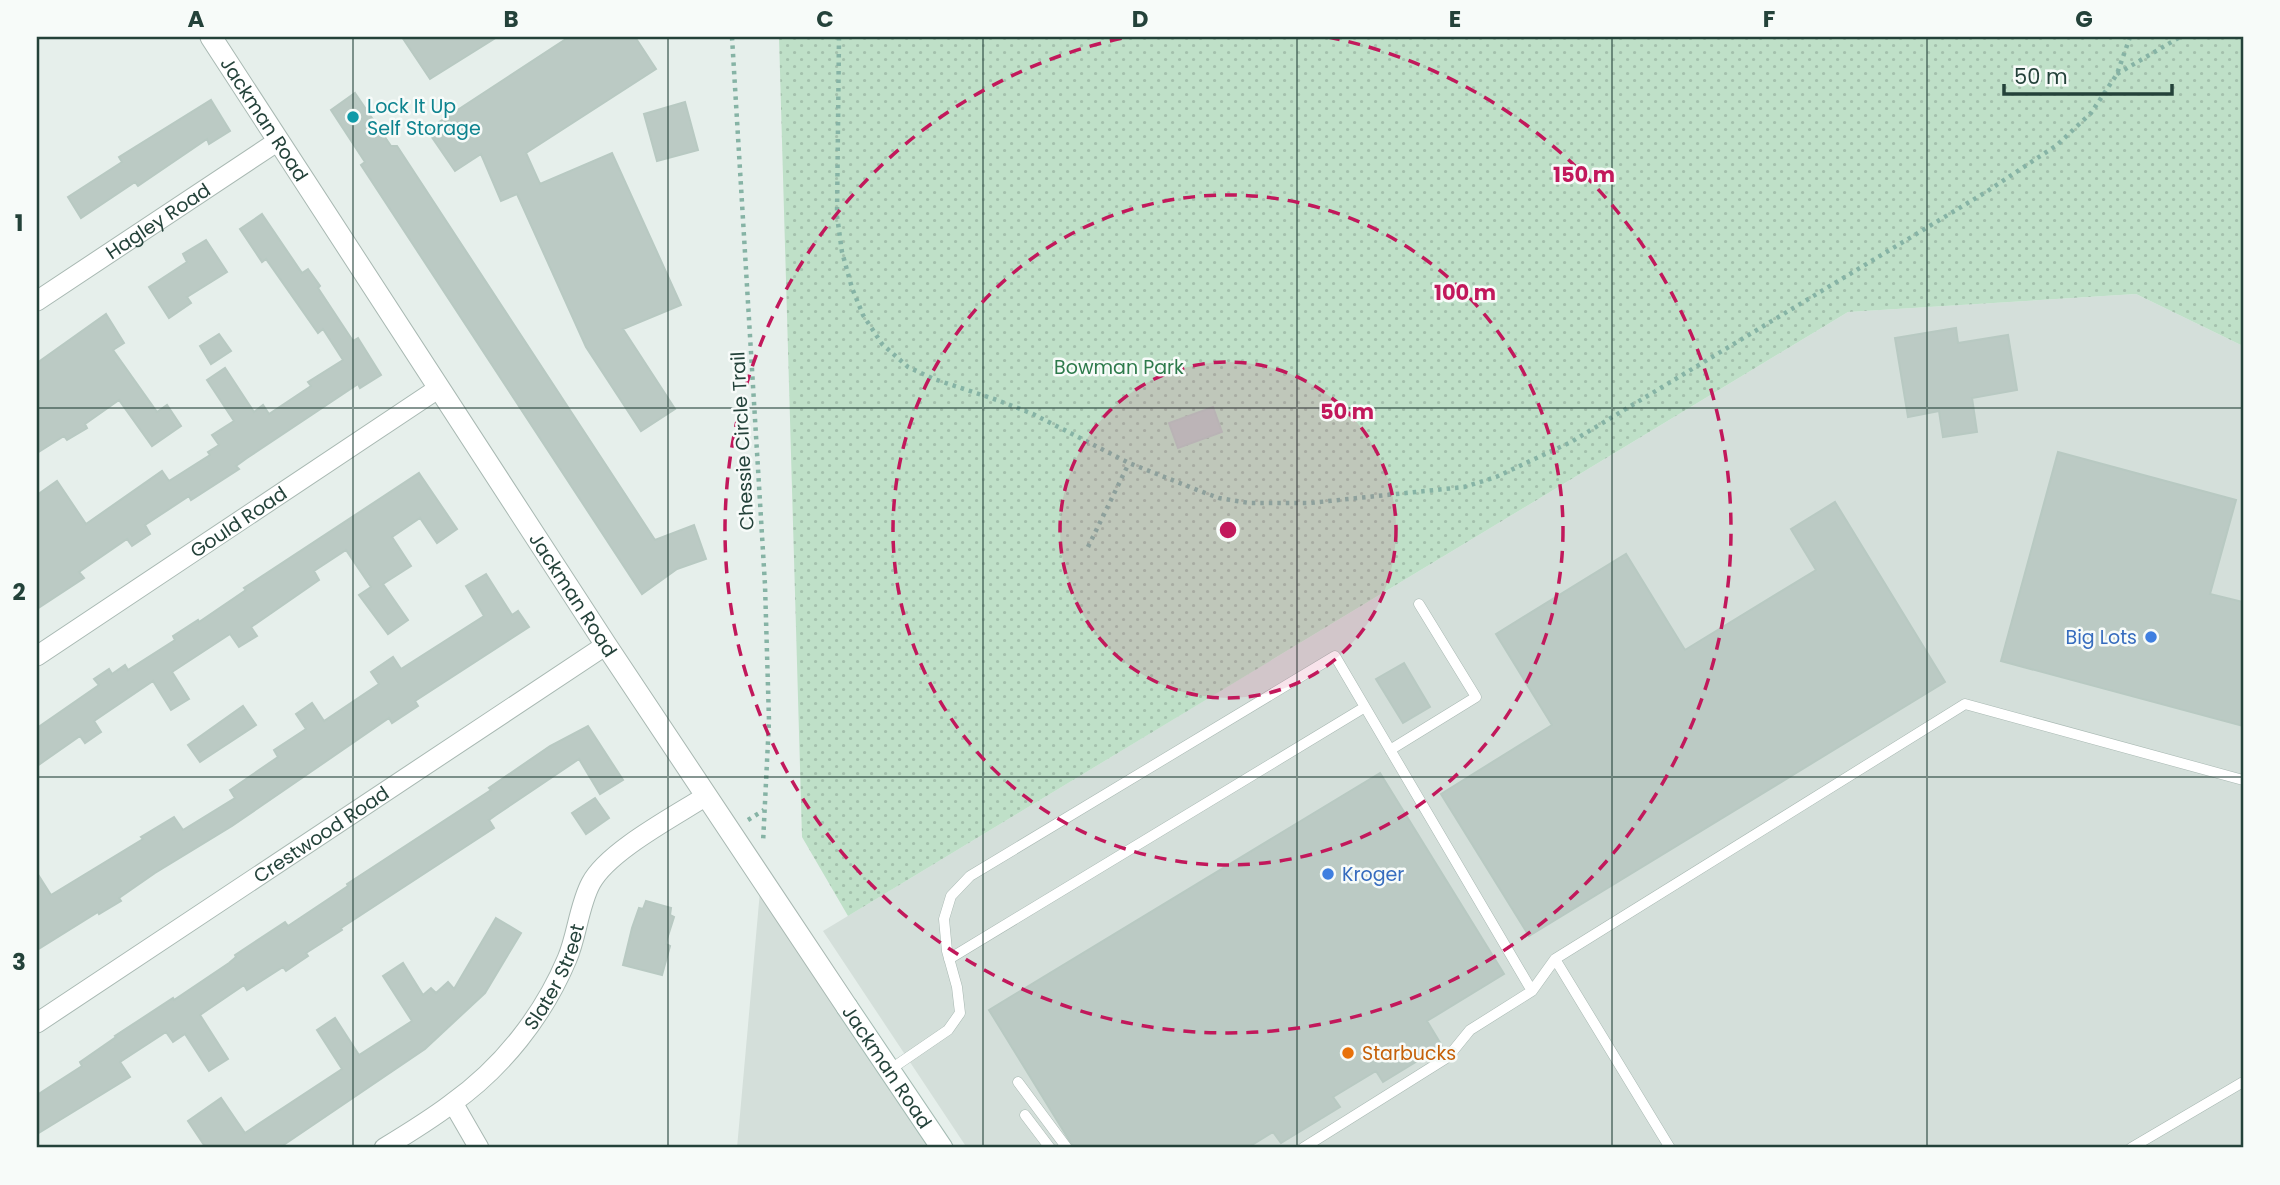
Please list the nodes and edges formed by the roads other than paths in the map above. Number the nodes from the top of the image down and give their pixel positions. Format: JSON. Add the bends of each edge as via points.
{"nodes":[{"id":1,"x":211,"y":37,"type":"edge"},
{"id":2,"x":278,"y":141,"type":"junction"},
{"id":3,"x":37,"y":301,"type":"edge"},
{"id":4,"x":439,"y":388,"type":"junction"},
{"id":5,"x":1419,"y":604,"type":"dead end"},
{"id":6,"x":606,"y":645,"type":"junction"},
{"id":7,"x":37,"y":656,"type":"edge"},
{"id":8,"x":1365,"y":707,"type":"junction"},
{"id":9,"x":1390,"y":750,"type":"junction"},
{"id":10,"x":2243,"y":780,"type":"edge"},
{"id":11,"x":706,"y":796,"type":"junction"},
{"id":12,"x":949,"y":959,"type":"junction"},
{"id":13,"x":1555,"y":959,"type":"junction"},
{"id":14,"x":1532,"y":991,"type":"junction"},
{"id":15,"x":37,"y":1023,"type":"edge"},
{"id":16,"x":891,"y":1069,"type":"junction"},
{"id":17,"x":1018,"y":1082,"type":"dead end"},
{"id":18,"x":2243,"y":1082,"type":"edge"},
{"id":19,"x":453,"y":1103,"type":"junction"},
{"id":20,"x":1025,"y":1115,"type":"dead end"},
{"id":21,"x":384,"y":1148,"type":"edge"},
{"id":22,"x":479,"y":1148,"type":"edge"},
{"id":23,"x":942,"y":1148,"type":"edge"},
{"id":24,"x":1050,"y":1148,"type":"edge"},
{"id":25,"x":1067,"y":1148,"type":"edge"},
{"id":26,"x":1303,"y":1148,"type":"edge"},
{"id":27,"x":1670,"y":1148,"type":"edge"},
{"id":28,"x":2131,"y":1148,"type":"edge"}],
"edges":[{"from":1,"to":2,"type":"street","name":"Jackman Road"},
{"from":2,"to":3,"type":"street","name":"Hagley Road"},
{"from":2,"to":4,"type":"street","name":"Jackman Road"},
{"from":4,"to":6,"type":"street","name":"Jackman Road"},
{"from":4,"to":7,"type":"street","name":"Gould Road"},
{"from":5,"to":9,"type":"lane","via":[[1476,697]]},
{"from":6,"to":11,"type":"street","name":"Jackman Road"},
{"from":6,"to":15,"type":"street","name":"Crestwood Road"},
{"from":8,"to":9,"type":"lane"},
{"from":8,"to":12,"type":"lane"},
{"from":8,"to":12,"type":"lane","via":[[1335,656],[970,876],[951,896],[944,919]]},
{"from":9,"to":14,"type":"lane"},
{"from":10,"to":13,"type":"lane","via":[[1965,704]]},
{"from":11,"to":16,"type":"street","name":"Jackman Road"},
{"from":11,"to":19,"type":"street","name":"Slater Street","via":[[620,851],[591,882],[568,957],[542,1008],[502,1061]]},
{"from":12,"to":16,"type":"lane","via":[[960,1013],[948,1030]]},
{"from":13,"to":14,"type":"lane"},
{"from":13,"to":27,"type":"lane"},
{"from":14,"to":26,"type":"lane","via":[[1470,1030],[1448,1058]]},
{"from":16,"to":23,"type":"street","name":"Jackman Road"},
{"from":17,"to":25,"type":"lane"},
{"from":18,"to":28,"type":"lane"},
{"from":19,"to":21,"type":"street","name":"Slater Street"},
{"from":19,"to":22,"type":"street"},
{"from":20,"to":24,"type":"lane"}]}
